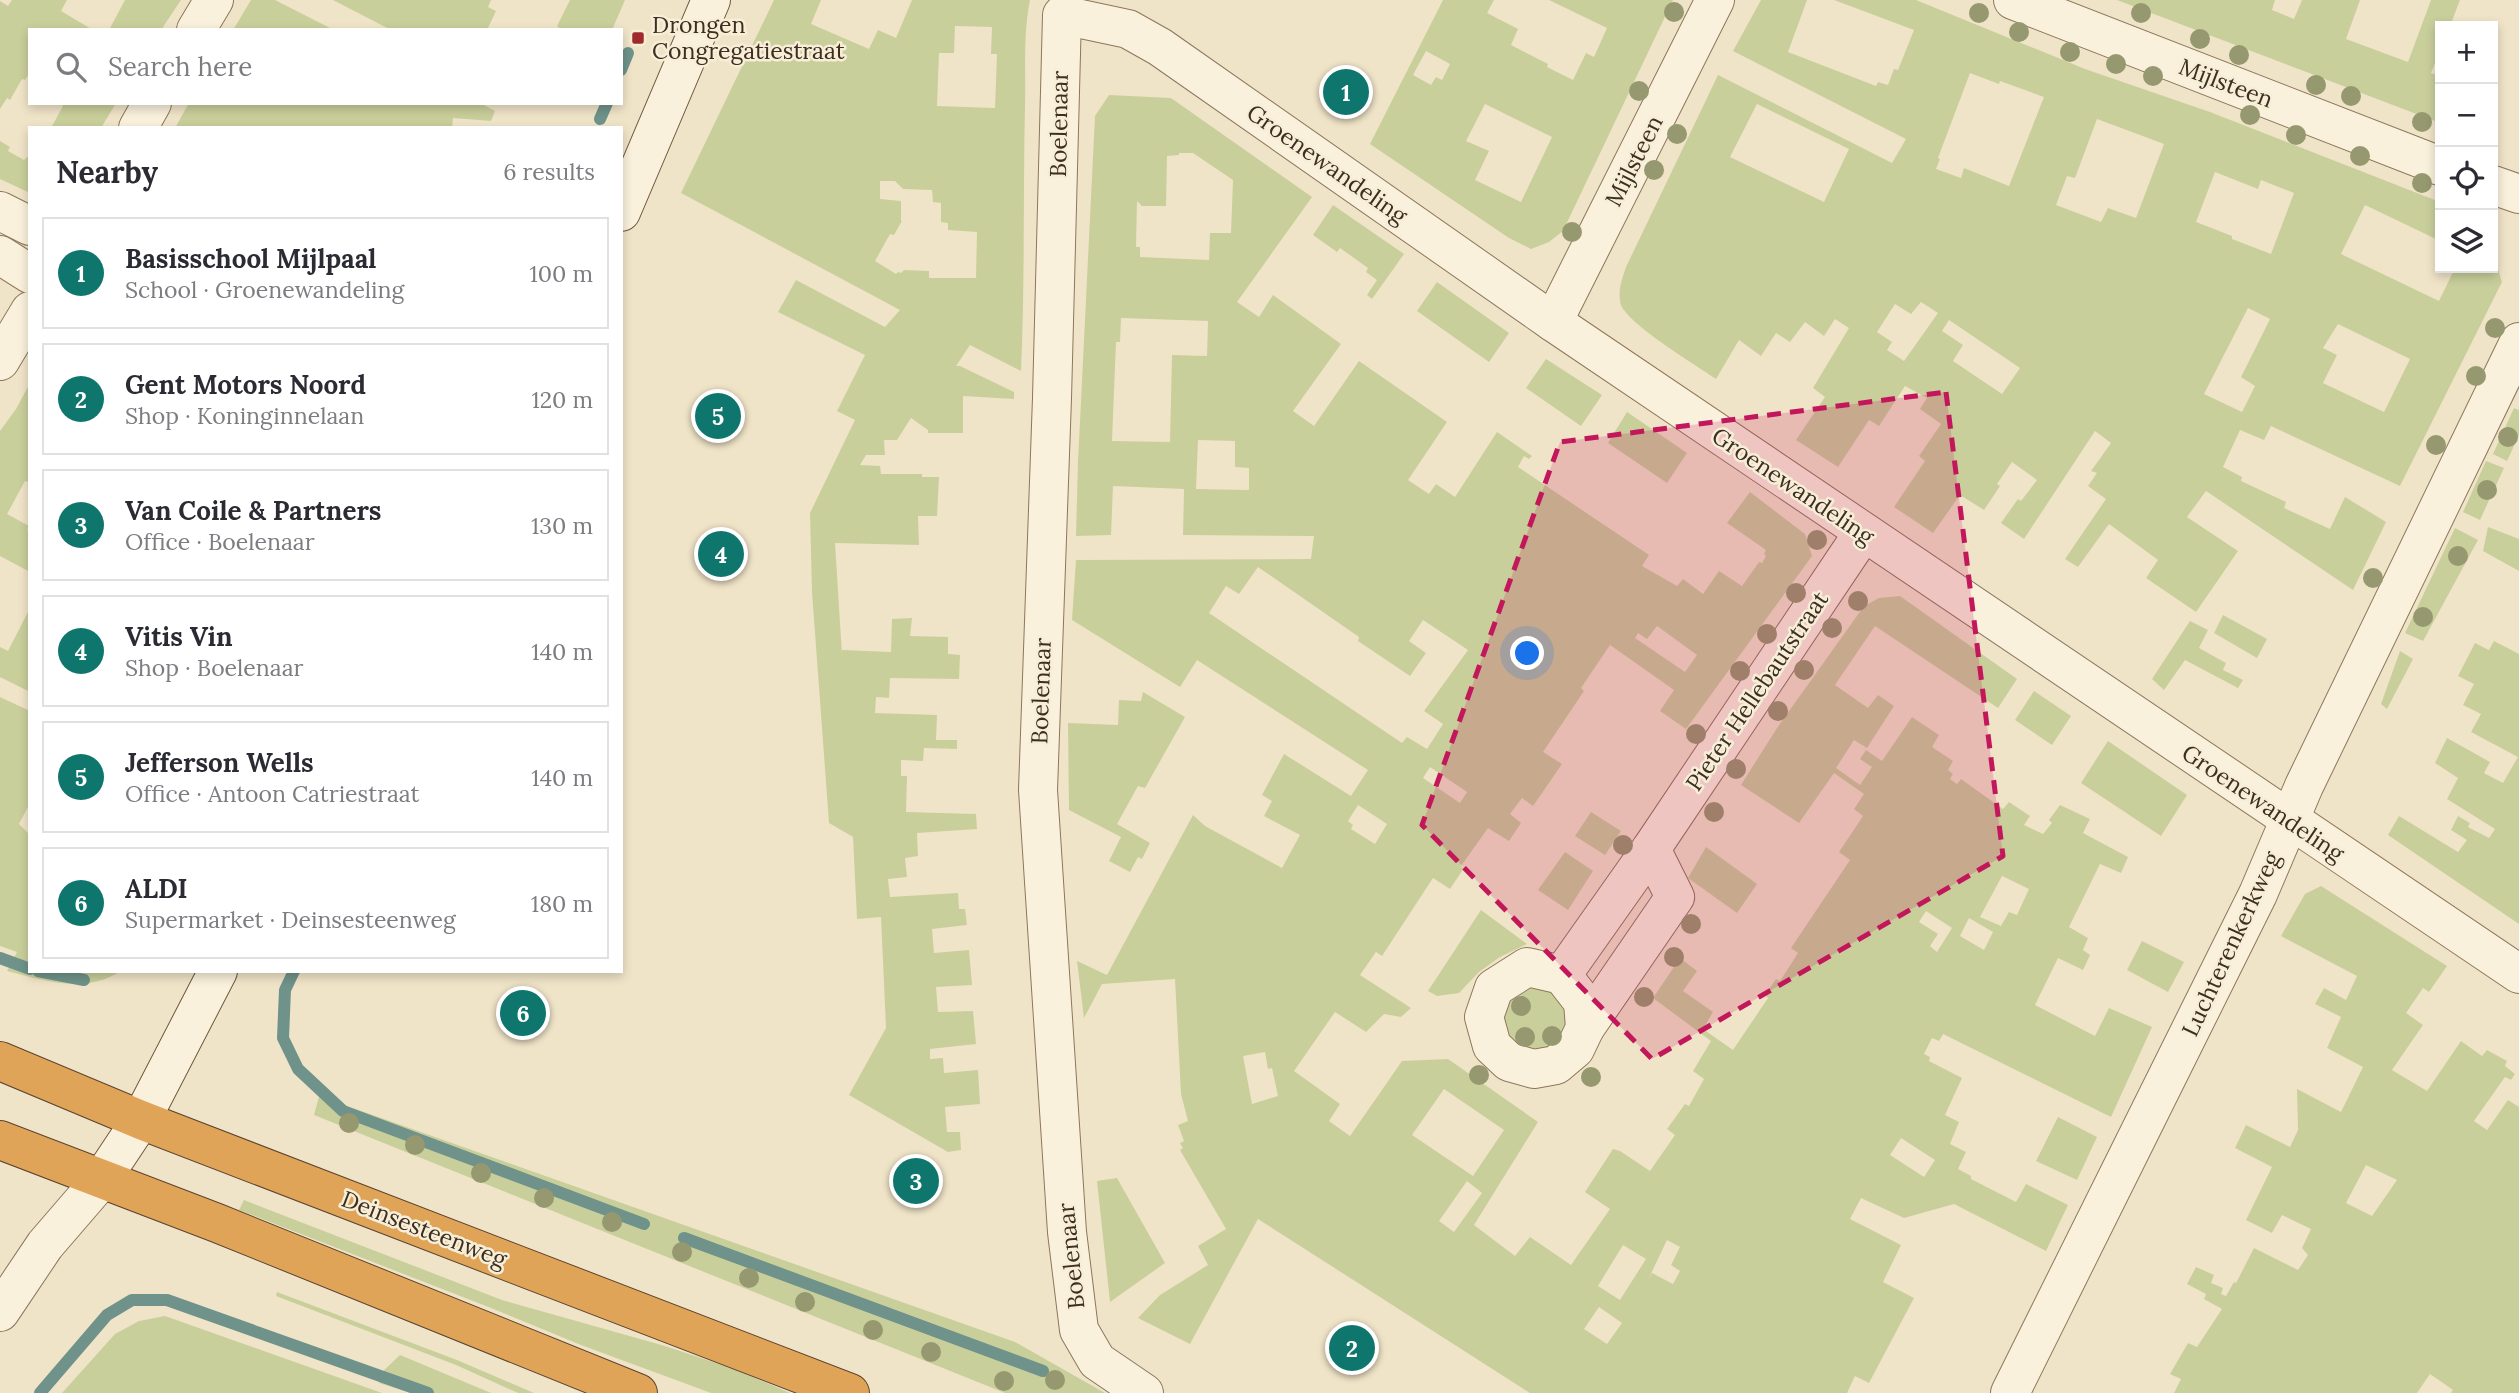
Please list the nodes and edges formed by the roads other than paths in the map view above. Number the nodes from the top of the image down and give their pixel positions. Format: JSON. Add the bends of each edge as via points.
{"nodes":[{"id":1,"x":214,"y":0,"type":"edge"},
{"id":2,"x":711,"y":0,"type":"edge"},
{"id":3,"x":1715,"y":0,"type":"edge"},
{"id":4,"x":2013,"y":0,"type":"edge"},
{"id":5,"x":1062,"y":15,"type":"joint"},
{"id":6,"x":197,"y":28,"type":"edge"},
{"id":7,"x":151,"y":105,"type":"edge"},
{"id":8,"x":139,"y":126,"type":"edge"},
{"id":9,"x":2435,"y":164,"type":"edge"},
{"id":10,"x":2498,"y":188,"type":"edge"},
{"id":11,"x":2519,"y":194,"type":"edge"},
{"id":12,"x":623,"y":207,"type":"edge"},
{"id":13,"x":0,"y":211,"type":"edge"},
{"id":14,"x":28,"y":225,"type":"edge"},
{"id":15,"x":0,"y":256,"type":"edge"},
{"id":16,"x":28,"y":273,"type":"edge"},
{"id":17,"x":28,"y":313,"type":"edge"},
{"id":18,"x":1552,"y":322,"type":"junction"},
{"id":19,"x":2519,"y":342,"type":"edge"},
{"id":20,"x":0,"y":361,"type":"edge"},
{"id":21,"x":1863,"y":533,"type":"junction"},
{"id":22,"x":2288,"y":820,"type":"junction"},
{"id":23,"x":1651,"y":849,"type":"junction"},
{"id":24,"x":217,"y":973,"type":"edge"},
{"id":25,"x":2519,"y":974,"type":"edge"},
{"id":26,"x":1562,"y":975,"type":"junction"},
{"id":27,"x":1585,"y":1027,"type":"junction"},
{"id":28,"x":0,"y":1061,"type":"edge"},
{"id":29,"x":141,"y":1120,"type":"junction"},
{"id":30,"x":0,"y":1140,"type":"edge"},
{"id":31,"x":101,"y":1180,"type":"junction"},
{"id":32,"x":0,"y":1312,"type":"edge"},
{"id":33,"x":638,"y":1393,"type":"edge"},
{"id":34,"x":850,"y":1393,"type":"edge"},
{"id":35,"x":1144,"y":1393,"type":"edge"},
{"id":36,"x":2010,"y":1393,"type":"edge"}],
"edges":[{"from":1,"to":6,"type":"street"},
{"from":2,"to":12,"type":"street"},
{"from":3,"to":18,"type":"street","name":"Mijlsteen"},
{"from":4,"to":9,"type":"street","name":"Mijlsteen"},
{"from":5,"to":18,"type":"street","name":"Groenewandeling","via":[[1128,29],[1160,47]]},
{"from":5,"to":35,"type":"street","name":"Boelenaar","via":[[1038,790],[1068,1232],[1079,1330],[1097,1361]]},
{"from":7,"to":8,"type":"street"},
{"from":10,"to":11,"type":"street"},
{"from":13,"to":14,"type":"street"},
{"from":15,"to":16,"type":"street"},
{"from":17,"to":20,"type":"street"},
{"from":18,"to":21,"type":"street","name":"Groenewandeling"},
{"from":19,"to":22,"type":"street","name":"Luchterenkerkweg"},
{"from":21,"to":22,"type":"street","name":"Groenewandeling"},
{"from":21,"to":23,"type":"street","name":"Pieter Hellebautstraat"},
{"from":22,"to":25,"type":"street","name":"Groenewandeling"},
{"from":22,"to":36,"type":"street","name":"Luchterenkerkweg","via":[[2258,894]]},
{"from":23,"to":26,"type":"street","name":"Pieter Hellebautstraat"},
{"from":23,"to":27,"type":"street","via":[[1675,897]]},
{"from":24,"to":29,"type":"street"},
{"from":26,"to":27,"type":"street","via":[[1583,1002]]},
{"from":26,"to":27,"type":"street","via":[[1527,967],[1494,988],[1484,1017],[1492,1046],[1509,1062],[1534,1069],[1556,1065],[1575,1049]]},
{"from":28,"to":29,"type":"highway","name":"Deinsesteenweg"},
{"from":29,"to":31,"type":"street"},
{"from":29,"to":34,"type":"highway","name":"Deinsesteenweg"},
{"from":30,"to":31,"type":"highway"},
{"from":31,"to":32,"type":"street","via":[[45,1245]]},
{"from":31,"to":33,"type":"highway"}]}
